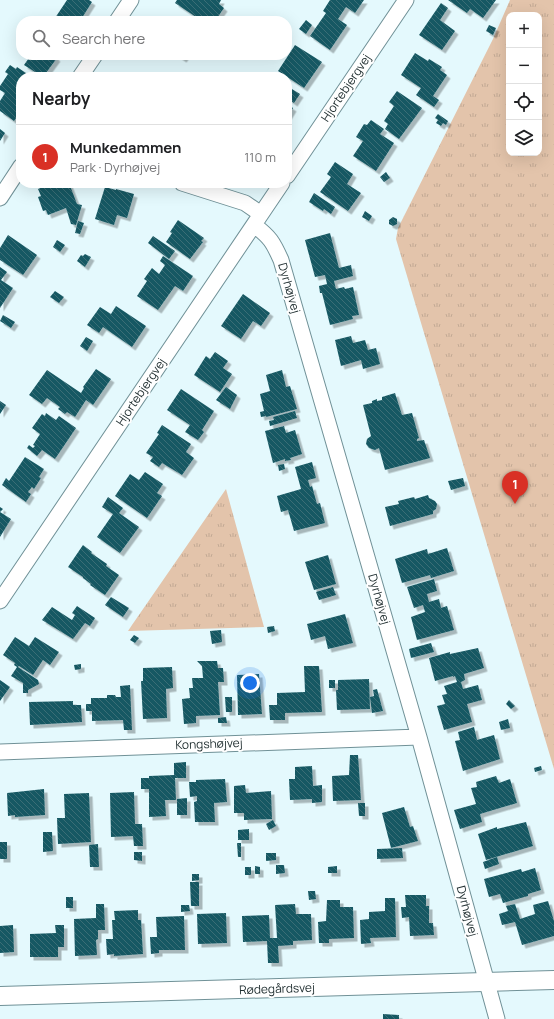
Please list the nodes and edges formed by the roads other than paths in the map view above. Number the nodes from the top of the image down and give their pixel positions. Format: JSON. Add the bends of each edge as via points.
{"nodes":[{"id":1,"x":132,"y":0,"type":"edge"},
{"id":2,"x":406,"y":0,"type":"edge"},
{"id":3,"x":121,"y":16,"type":"edge"},
{"id":4,"x":92,"y":60,"type":"edge"},
{"id":5,"x":83,"y":72,"type":"edge"},
{"id":6,"x":292,"y":169,"type":"edge"},
{"id":7,"x":16,"y":174,"type":"edge"},
{"id":8,"x":198,"y":188,"type":"edge"},
{"id":9,"x":279,"y":188,"type":"edge"},
{"id":10,"x":0,"y":198,"type":"edge"},
{"id":11,"x":258,"y":220,"type":"junction"},
{"id":12,"x":0,"y":601,"type":"edge"},
{"id":13,"x":419,"y":737,"type":"junction"},
{"id":14,"x":0,"y":752,"type":"edge"},
{"id":15,"x":554,"y":980,"type":"edge"},
{"id":16,"x":486,"y":983,"type":"junction"},
{"id":17,"x":0,"y":996,"type":"edge"},
{"id":18,"x":497,"y":1019,"type":"edge"}],
"edges":[{"from":1,"to":3,"type":"street"},
{"from":2,"to":6,"type":"street","name":"Hjortebjergvej"},
{"from":4,"to":5,"type":"street"},
{"from":7,"to":10,"type":"street"},
{"from":8,"to":11,"type":"street","name":"Dyrhøjvej","via":[[245,203]]},
{"from":9,"to":11,"type":"street","name":"Hjortebjergvej"},
{"from":11,"to":12,"type":"street","name":"Hjortebjergvej"},
{"from":11,"to":13,"type":"street","name":"Dyrhøjvej","via":[[281,260]]},
{"from":13,"to":14,"type":"street","name":"Kongshøjvej"},
{"from":13,"to":16,"type":"street","name":"Dyrhøjvej"},
{"from":15,"to":16,"type":"street","name":"Rødegårdsvej"},
{"from":16,"to":17,"type":"street","name":"Rødegårdsvej"},
{"from":16,"to":18,"type":"street","name":"Dyrhøjvej"}]}
